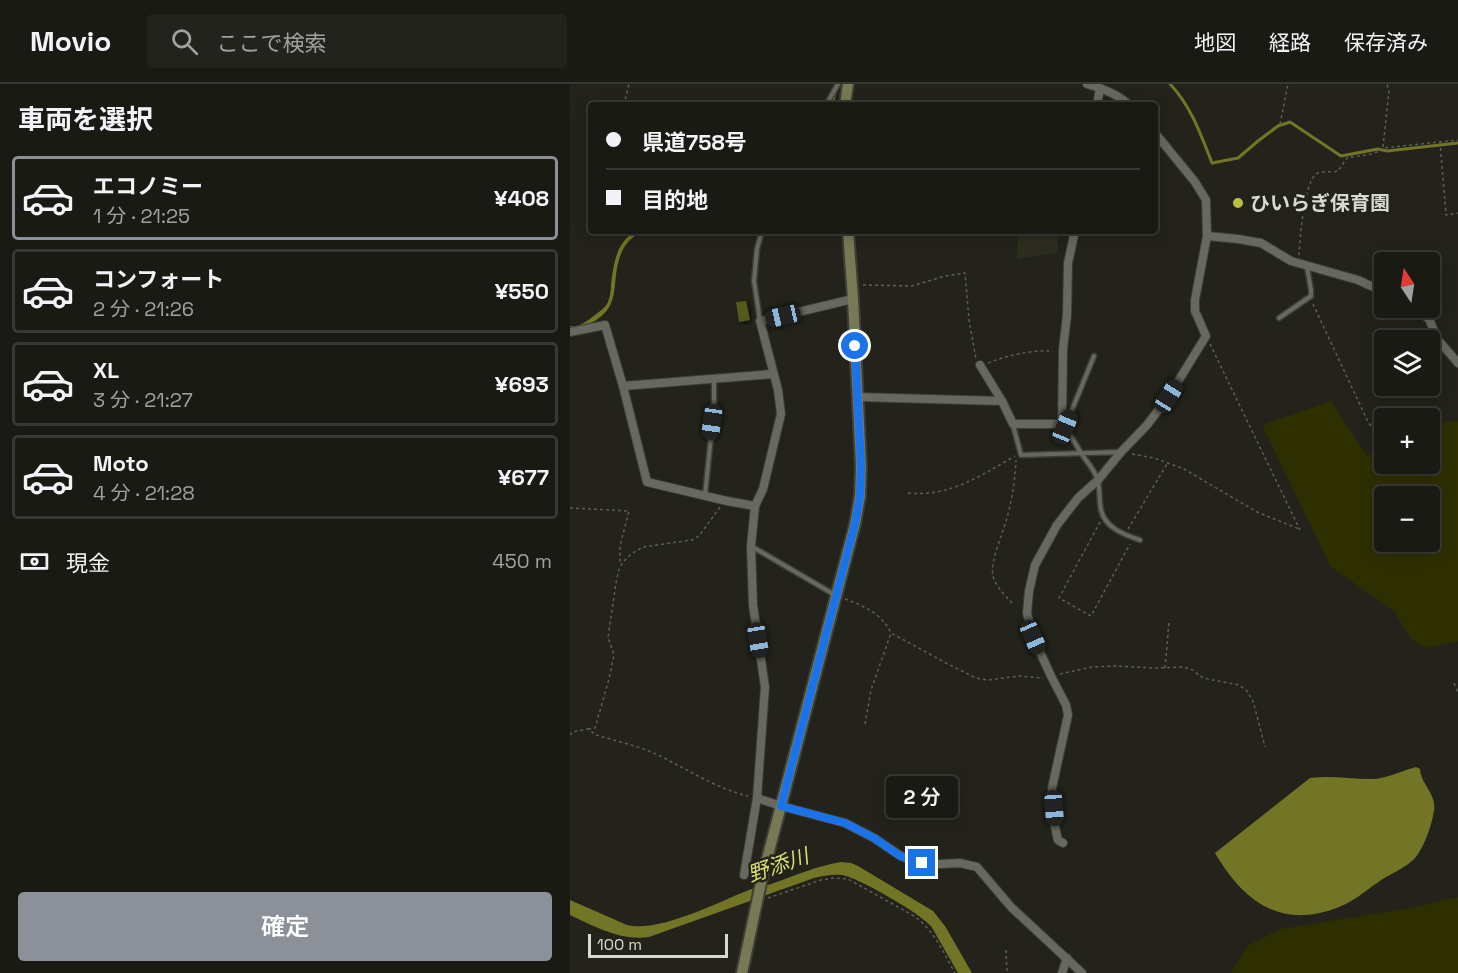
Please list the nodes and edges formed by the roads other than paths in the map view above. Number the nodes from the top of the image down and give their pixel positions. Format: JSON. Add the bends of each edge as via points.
{"nodes":[{"id":1,"x":838,"y":84,"type":"edge"},
{"id":2,"x":849,"y":84,"type":"edge"},
{"id":3,"x":1087,"y":84,"type":"edge"},
{"id":4,"x":1100,"y":88,"type":"junction"},
{"id":5,"x":828,"y":102,"type":"edge"},
{"id":6,"x":846,"y":102,"type":"edge"},
{"id":7,"x":1098,"y":102,"type":"edge"},
{"id":8,"x":1126,"y":102,"type":"edge"},
{"id":9,"x":1158,"y":137,"type":"edge"},
{"id":10,"x":761,"y":234,"type":"edge"},
{"id":11,"x":848,"y":234,"type":"edge"},
{"id":12,"x":1074,"y":234,"type":"edge"},
{"id":13,"x":1207,"y":236,"type":"junction"},
{"id":14,"x":1307,"y":266,"type":"junction"},
{"id":15,"x":1374,"y":287,"type":"edge"},
{"id":16,"x":853,"y":299,"type":"junction"},
{"id":17,"x":1279,"y":318,"type":"dead end"},
{"id":18,"x":760,"y":321,"type":"junction"},
{"id":19,"x":570,"y":332,"type":"edge"},
{"id":20,"x":1440,"y":342,"type":"edge"},
{"id":21,"x":1094,"y":356,"type":"dead end"},
{"id":22,"x":1458,"y":363,"type":"edge"},
{"id":23,"x":981,"y":366,"type":"road end"},
{"id":24,"x":773,"y":374,"type":"junction"},
{"id":25,"x":714,"y":379,"type":"junction"},
{"id":26,"x":623,"y":386,"type":"junction"},
{"id":27,"x":858,"y":397,"type":"junction"},
{"id":28,"x":1002,"y":401,"type":"junction"},
{"id":29,"x":1013,"y":424,"type":"junction"},
{"id":30,"x":1064,"y":426,"type":"junction"},
{"id":31,"x":1081,"y":452,"type":"junction"},
{"id":32,"x":1121,"y":452,"type":"junction"},
{"id":33,"x":1098,"y":480,"type":"junction"},
{"id":34,"x":705,"y":496,"type":"junction"},
{"id":35,"x":755,"y":506,"type":"junction"},
{"id":36,"x":1140,"y":540,"type":"dead end"},
{"id":37,"x":751,"y":546,"type":"junction"},
{"id":38,"x":836,"y":595,"type":"junction"},
{"id":39,"x":757,"y":798,"type":"junction"},
{"id":40,"x":781,"y":806,"type":"junction"},
{"id":41,"x":1062,"y":843,"type":"dead end"},
{"id":42,"x":744,"y":875,"type":"dead end"},
{"id":43,"x":1067,"y":958,"type":"junction"},
{"id":44,"x":742,"y":973,"type":"edge"},
{"id":45,"x":1062,"y":973,"type":"edge"},
{"id":46,"x":1082,"y":973,"type":"edge"}],
"edges":[{"from":1,"to":5,"type":"lane"},
{"from":2,"to":6,"type":"main road"},
{"from":3,"to":4,"type":"street"},
{"from":4,"to":7,"type":"street"},
{"from":4,"to":8,"type":"street"},
{"from":9,"to":13,"type":"street","via":[[1206,200]]},
{"from":10,"to":18,"type":"lane","via":[[754,281]]},
{"from":11,"to":16,"type":"main road"},
{"from":12,"to":30,"type":"street","via":[[1068,263],[1063,352]]},
{"from":13,"to":14,"type":"street","via":[[1261,243]]},
{"from":13,"to":32,"type":"street","via":[[1195,300],[1195,311],[1206,336],[1169,396]]},
{"from":14,"to":15,"type":"street"},
{"from":14,"to":17,"type":"lane","via":[[1311,296]]},
{"from":16,"to":18,"type":"street"},
{"from":16,"to":27,"type":"main road"},
{"from":18,"to":24,"type":"street"},
{"from":19,"to":26,"type":"street","via":[[605,325]]},
{"from":20,"to":22,"type":"street"},
{"from":21,"to":30,"type":"lane"},
{"from":23,"to":28,"type":"street"},
{"from":24,"to":25,"type":"street"},
{"from":24,"to":35,"type":"street","via":[[781,414],[763,489]]},
{"from":25,"to":26,"type":"street"},
{"from":25,"to":34,"type":"lane"},
{"from":26,"to":34,"type":"street","via":[[647,482]]},
{"from":27,"to":28,"type":"street"},
{"from":27,"to":38,"type":"main road","via":[[860,496]]},
{"from":28,"to":29,"type":"street"},
{"from":29,"to":30,"type":"street"},
{"from":29,"to":31,"type":"lane","via":[[1021,455]]},
{"from":30,"to":31,"type":"lane"},
{"from":31,"to":32,"type":"lane"},
{"from":31,"to":33,"type":"lane"},
{"from":32,"to":33,"type":"street"},
{"from":33,"to":36,"type":"lane","via":[[1103,516],[1125,535]]},
{"from":33,"to":41,"type":"street","via":[[1057,525],[1035,565],[1029,591],[1027,613],[1033,637],[1068,715],[1052,788],[1055,827]]},
{"from":34,"to":35,"type":"street"},
{"from":35,"to":37,"type":"street"},
{"from":37,"to":38,"type":"lane"},
{"from":37,"to":39,"type":"street","via":[[753,605],[765,687]]},
{"from":38,"to":40,"type":"main road"},
{"from":39,"to":40,"type":"street"},
{"from":39,"to":42,"type":"street"},
{"from":40,"to":43,"type":"street","via":[[845,823],[910,860],[977,867],[1011,907]]},
{"from":40,"to":44,"type":"main road"},
{"from":43,"to":45,"type":"street"},
{"from":43,"to":46,"type":"street"}]}
